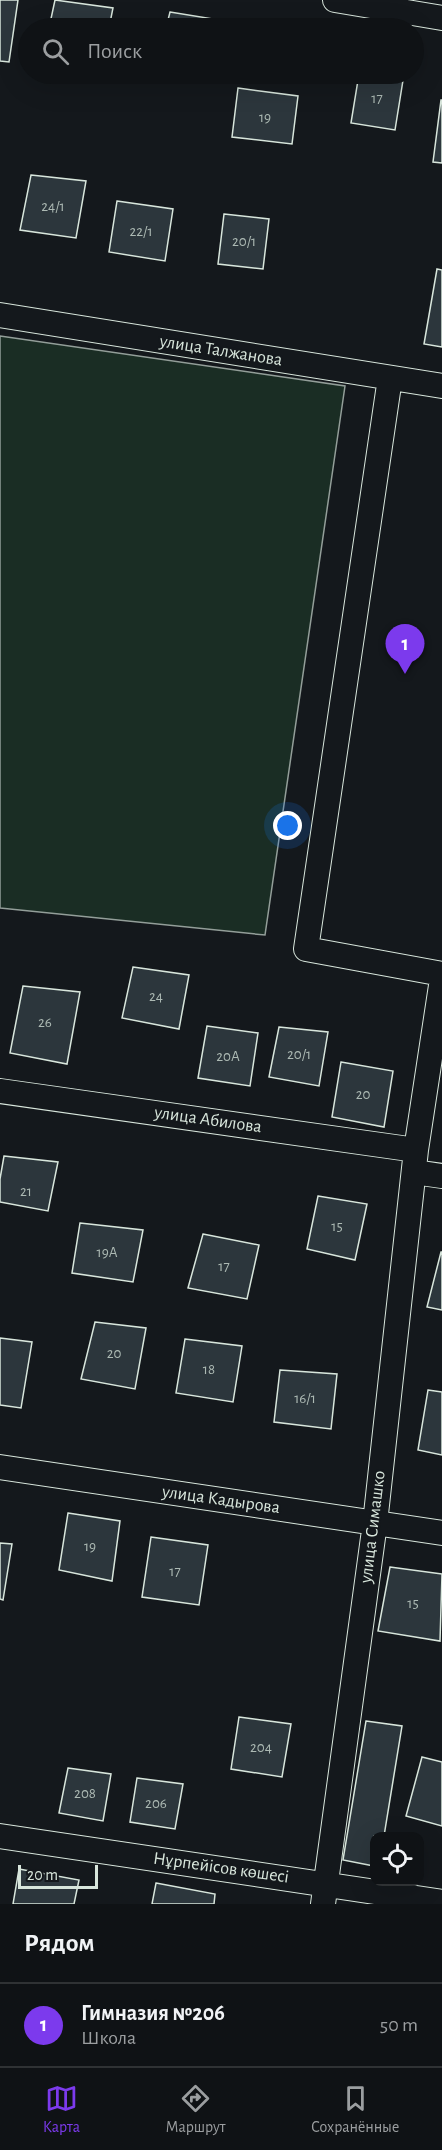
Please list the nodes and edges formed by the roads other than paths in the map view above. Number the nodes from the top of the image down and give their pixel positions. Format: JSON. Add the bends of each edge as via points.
{"nodes":[{"id":1,"x":334,"y":0,"type":"edge"},
{"id":2,"x":442,"y":18,"type":"edge"},
{"id":3,"x":0,"y":315,"type":"edge"},
{"id":4,"x":390,"y":378,"type":"junction"},
{"id":5,"x":442,"y":386,"type":"edge"},
{"id":6,"x":442,"y":974,"type":"edge"},
{"id":7,"x":442,"y":979,"type":"edge"},
{"id":8,"x":0,"y":1091,"type":"edge"},
{"id":9,"x":415,"y":1161,"type":"junction"},
{"id":10,"x":442,"y":1176,"type":"edge"},
{"id":11,"x":0,"y":1467,"type":"edge"},
{"id":12,"x":375,"y":1522,"type":"junction"},
{"id":13,"x":442,"y":1533,"type":"edge"},
{"id":14,"x":0,"y":1836,"type":"edge"},
{"id":15,"x":325,"y":1893,"type":"edge"},
{"id":16,"x":442,"y":1902,"type":"edge"}],
"edges":[{"from":1,"to":2,"type":"street"},
{"from":3,"to":4,"type":"street","name":"улица Талжанова"},
{"from":4,"to":5,"type":"street","name":"улица Талжанова"},
{"from":4,"to":6,"type":"street","via":[[306,949]]},
{"from":7,"to":9,"type":"street","name":"улица Симашко"},
{"from":8,"to":9,"type":"street","name":"улица Абилова"},
{"from":9,"to":10,"type":"street","name":"улица Абилова"},
{"from":9,"to":12,"type":"street","name":"улица Симашко"},
{"from":11,"to":12,"type":"street","name":"улица Кадырова"},
{"from":12,"to":13,"type":"street","name":"улица Кадырова"},
{"from":12,"to":15,"type":"street","name":"улица Симашко"},
{"from":14,"to":15,"type":"street","name":"Нұрпейісов көшесі"},
{"from":15,"to":16,"type":"street","name":"Нұрпейісов көшесі"}]}
